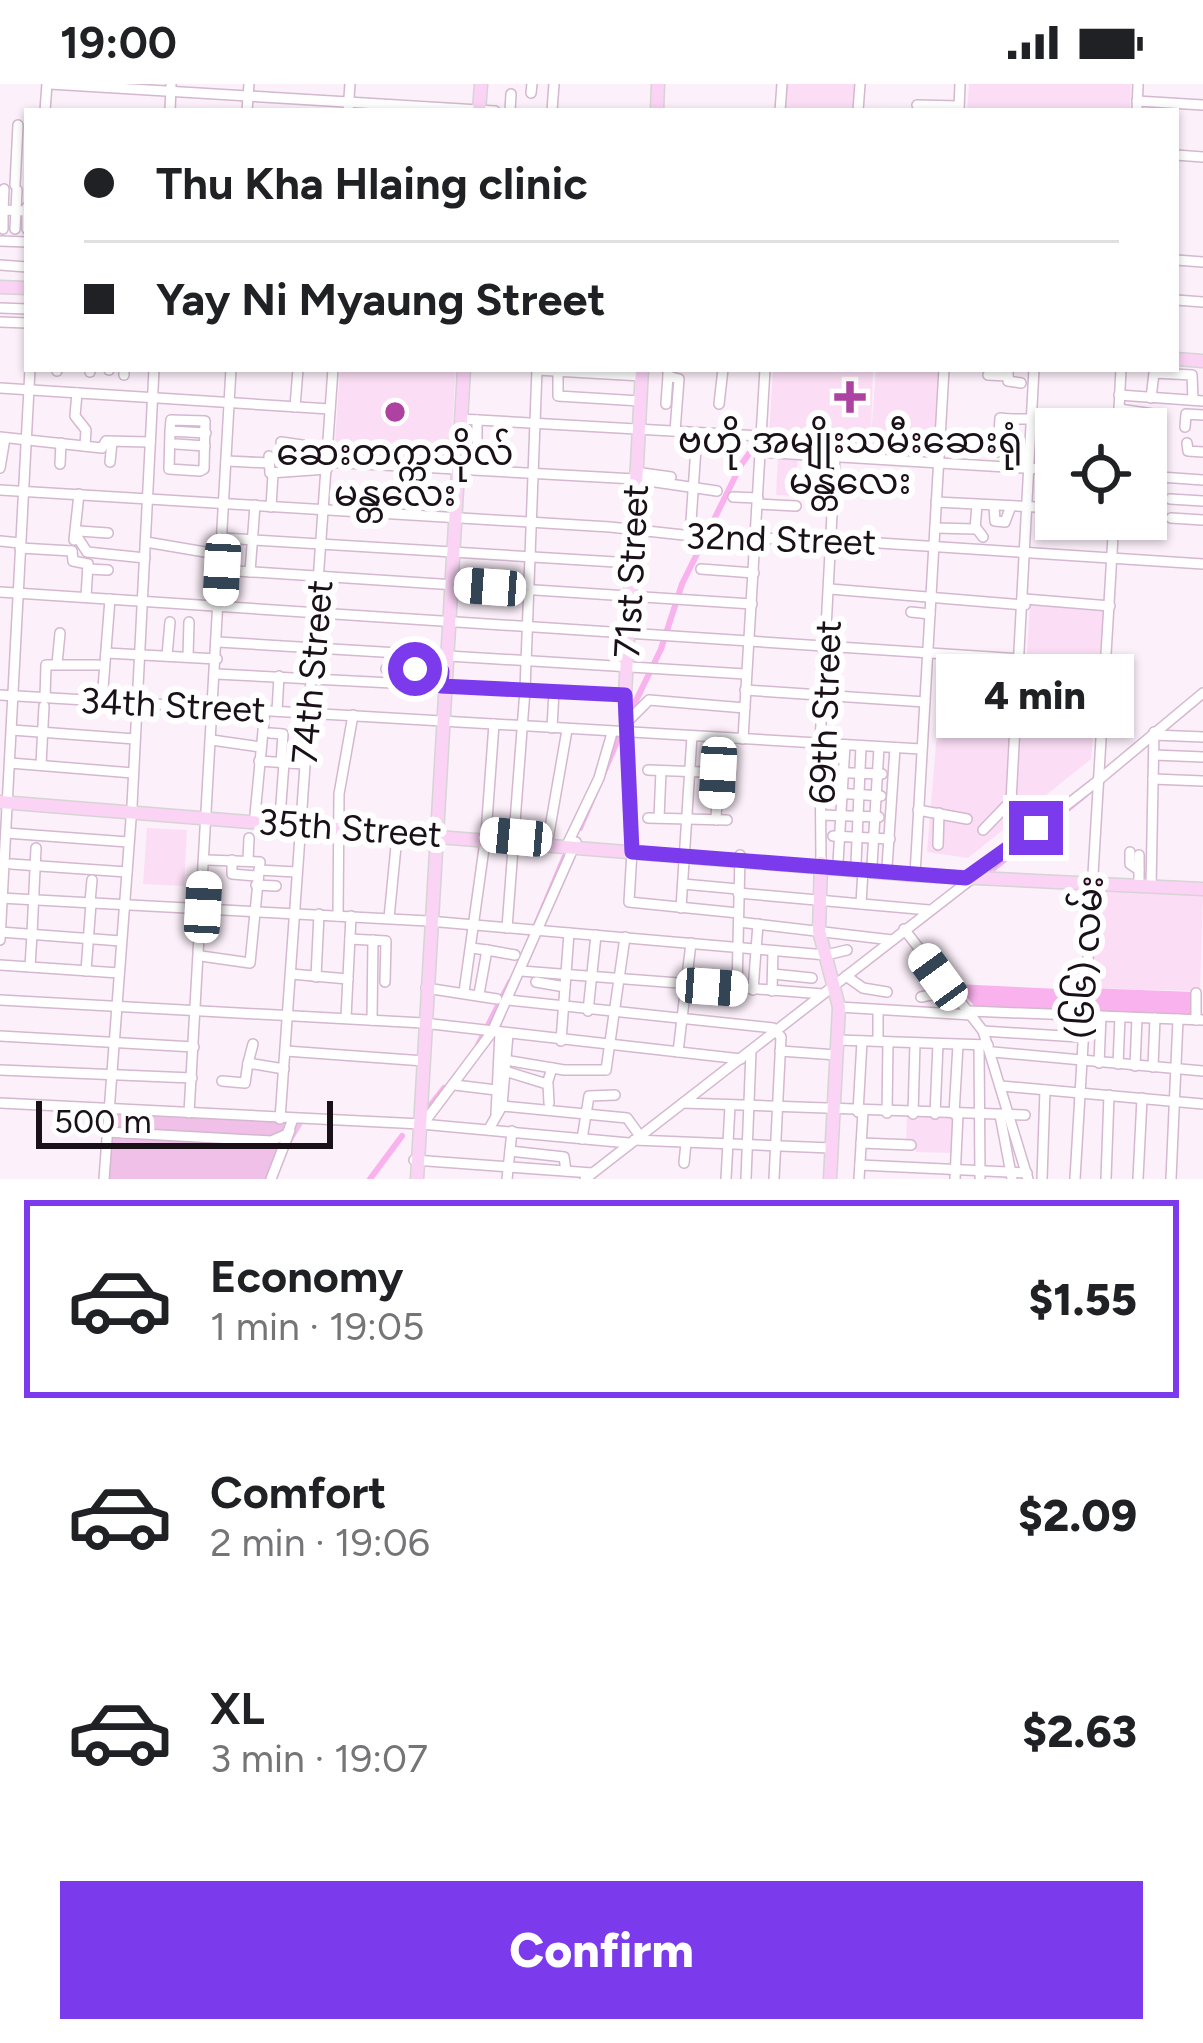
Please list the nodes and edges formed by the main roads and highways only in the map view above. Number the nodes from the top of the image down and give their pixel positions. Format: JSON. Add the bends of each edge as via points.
{"nodes":[{"id":1,"x":462,"y":372,"type":"edge"},
{"id":2,"x":642,"y":373,"type":"edge"},
{"id":3,"x":4,"y":799,"type":"edge"},
{"id":4,"x":132,"y":808,"type":"junction"},
{"id":5,"x":247,"y":816,"type":"junction"},
{"id":6,"x":298,"y":820,"type":"junction"},
{"id":7,"x":436,"y":831,"type":"junction"},
{"id":8,"x":516,"y":839,"type":"junction"},
{"id":9,"x":571,"y":843,"type":"junction"},
{"id":10,"x":632,"y":849,"type":"junction"},
{"id":11,"x":821,"y":864,"type":"junction"},
{"id":12,"x":864,"y":867,"type":"junction"},
{"id":13,"x":915,"y":872,"type":"junction"},
{"id":14,"x":1203,"y":886,"type":"edge"},
{"id":15,"x":415,"y":1179,"type":"edge"},
{"id":16,"x":830,"y":1179,"type":"edge"}],
"edges":[{"from":1,"to":7,"type":"main road"},
{"from":2,"to":10,"type":"main road","name":"71st Street","via":[[621,730]]},
{"from":3,"to":4,"type":"main road","name":"35th Street"},
{"from":3,"to":4,"type":"main road","name":"35th Street","via":[[66,813]]},
{"from":4,"to":5,"type":"main road","name":"35th Street"},
{"from":5,"to":6,"type":"main road","name":"35th Street"},
{"from":5,"to":6,"type":"main road","name":"35th Street"},
{"from":6,"to":7,"type":"main road","name":"35th Street"},
{"from":7,"to":8,"type":"main road","name":"35th Street"},
{"from":7,"to":15,"type":"main road"},
{"from":8,"to":9,"type":"main road","name":"35th Street"},
{"from":8,"to":9,"type":"main road","name":"35th Street"},
{"from":9,"to":10,"type":"main road","name":"35th Street"},
{"from":10,"to":11,"type":"main road","name":"35th Street"},
{"from":11,"to":12,"type":"main road","name":"35th Street"},
{"from":11,"to":12,"type":"main road","name":"35th Street"},
{"from":11,"to":16,"type":"main road","name":"69th Street","via":[[819,931],[841,980]]},
{"from":12,"to":13,"type":"main road","name":"35th Street"},
{"from":12,"to":13,"type":"main road","name":"35th Street"},
{"from":13,"to":14,"type":"main road","name":"35th Street"}]}
